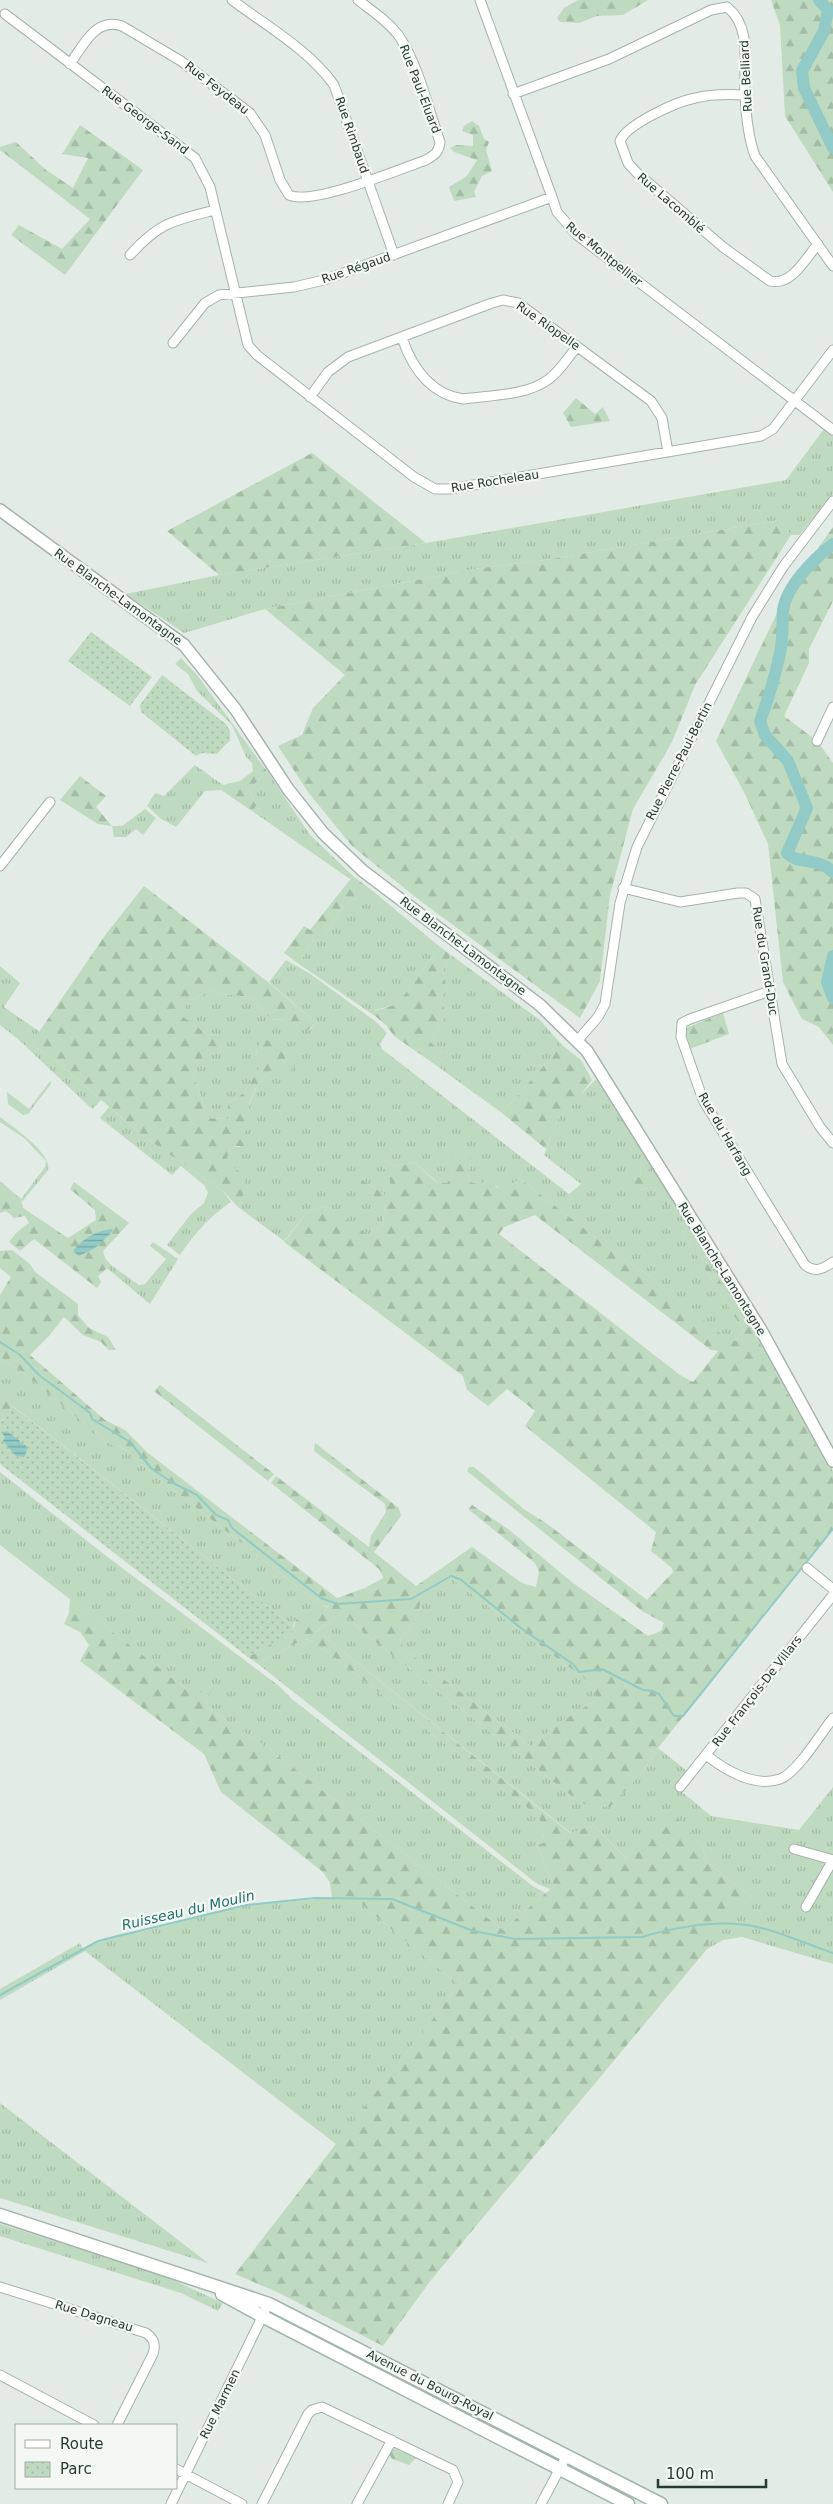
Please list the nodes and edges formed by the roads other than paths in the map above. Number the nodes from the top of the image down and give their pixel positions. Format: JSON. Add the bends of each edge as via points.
{"nodes":[{"id":1,"x":232,"y":0,"type":"edge"},
{"id":2,"x":358,"y":0,"type":"edge"},
{"id":3,"x":480,"y":0,"type":"edge"},
{"id":4,"x":5,"y":14,"type":"dead end"},
{"id":5,"x":70,"y":64,"type":"junction"},
{"id":6,"x":513,"y":94,"type":"junction"},
{"id":7,"x":745,"y":95,"type":"junction"},
{"id":8,"x":368,"y":180,"type":"junction"},
{"id":9,"x":552,"y":198,"type":"junction"},
{"id":10,"x":215,"y":210,"type":"junction"},
{"id":11,"x":818,"y":244,"type":"junction"},
{"id":12,"x":130,"y":255,"type":"dead end"},
{"id":13,"x":394,"y":255,"type":"junction"},
{"id":14,"x":833,"y":266,"type":"edge"},
{"id":15,"x":234,"y":293,"type":"junction"},
{"id":16,"x":402,"y":338,"type":"junction"},
{"id":17,"x":173,"y":343,"type":"dead end"},
{"id":18,"x":577,"y":347,"type":"junction"},
{"id":19,"x":833,"y":350,"type":"edge"},
{"id":20,"x":310,"y":397,"type":"junction"},
{"id":21,"x":795,"y":400,"type":"junction"},
{"id":22,"x":833,"y":430,"type":"edge"},
{"id":23,"x":668,"y":452,"type":"junction"},
{"id":24,"x":833,"y":501,"type":"edge"},
{"id":25,"x":0,"y":510,"type":"edge"},
{"id":26,"x":832,"y":711,"type":"edge"},
{"id":27,"x":817,"y":741,"type":"dead end"},
{"id":28,"x":50,"y":802,"type":"dead end"},
{"id":29,"x":0,"y":866,"type":"edge"},
{"id":30,"x":624,"y":888,"type":"junction"},
{"id":31,"x":770,"y":991,"type":"junction"},
{"id":32,"x":578,"y":1040,"type":"junction"},
{"id":33,"x":833,"y":1143,"type":"edge"},
{"id":34,"x":833,"y":1262,"type":"edge"},
{"id":35,"x":833,"y":1461,"type":"edge"},
{"id":36,"x":807,"y":1568,"type":"dead end"},
{"id":37,"x":833,"y":1588,"type":"edge"},
{"id":38,"x":833,"y":1595,"type":"edge"},
{"id":39,"x":833,"y":1718,"type":"edge"},
{"id":40,"x":706,"y":1755,"type":"junction"},
{"id":41,"x":680,"y":1787,"type":"dead end"},
{"id":42,"x":794,"y":1849,"type":"dead end"},
{"id":43,"x":833,"y":1860,"type":"edge"},
{"id":44,"x":806,"y":1907,"type":"dead end"},
{"id":45,"x":0,"y":2215,"type":"edge"},
{"id":46,"x":194,"y":2277,"type":"junction"},
{"id":47,"x":0,"y":2287,"type":"edge"},
{"id":48,"x":269,"y":2304,"type":"junction"},
{"id":49,"x":262,"y":2316,"type":"junction"},
{"id":50,"x":0,"y":2375,"type":"edge"},
{"id":51,"x":92,"y":2424,"type":"edge"},
{"id":52,"x":118,"y":2424,"type":"edge"},
{"id":53,"x":392,"y":2440,"type":"junction"},
{"id":54,"x":567,"y":2455,"type":"junction"},
{"id":55,"x":559,"y":2468,"type":"junction"},
{"id":56,"x":178,"y":2470,"type":"edge"},
{"id":57,"x":186,"y":2474,"type":"junction"},
{"id":58,"x":171,"y":2504,"type":"edge"},
{"id":59,"x":242,"y":2504,"type":"edge"},
{"id":60,"x":262,"y":2504,"type":"edge"},
{"id":61,"x":357,"y":2504,"type":"edge"},
{"id":62,"x":448,"y":2504,"type":"edge"},
{"id":63,"x":541,"y":2504,"type":"edge"},
{"id":64,"x":628,"y":2504,"type":"edge"},
{"id":65,"x":661,"y":2504,"type":"edge"}],
"edges":[{"from":1,"to":8,"type":"street","name":"Rue Rimbaud","via":[[324,70],[342,102]]},
{"from":2,"to":8,"type":"street","name":"Rue Paul-Eluard","via":[[382,18],[409,55],[440,142],[436,154],[426,160]]},
{"from":3,"to":6,"type":"street","name":"Rue Montpellier"},
{"from":4,"to":5,"type":"street","name":"Rue George-Sand"},
{"from":5,"to":8,"type":"street","name":"Rue Feydeau","via":[[97,28],[114,23],[122,26],[181,61],[250,113],[265,135],[280,180],[289,195],[304,198]]},
{"from":5,"to":10,"type":"street","name":"Rue George-Sand","via":[[195,158],[210,187]]},
{"from":6,"to":7,"type":"street","name":"Rue Belliard","via":[[609,59],[720,7],[732,11],[742,28]]},
{"from":6,"to":9,"type":"street","name":"Rue Montpellier"},
{"from":7,"to":11,"type":"street","name":"Rue Belliard","via":[[755,156]]},
{"from":7,"to":11,"type":"street","name":"Rue Lacomblé","via":[[723,94],[678,104],[629,128],[620,142],[622,152],[644,179],[723,247],[770,281],[777,283],[793,275]]},
{"from":8,"to":13,"type":"street","name":"Rue Rimbaud"},
{"from":9,"to":13,"type":"street","name":"Rue Régaud"},
{"from":9,"to":21,"type":"street","name":"Rue Montpellier","via":[[557,212],[577,235]]},
{"from":10,"to":12,"type":"street","via":[[174,220],[157,228]]},
{"from":10,"to":15,"type":"street","name":"Rue George-Sand"},
{"from":11,"to":14,"type":"street","name":"Rue Belliard"},
{"from":13,"to":15,"type":"street","name":"Rue Régaud","via":[[324,280],[294,287]]},
{"from":15,"to":17,"type":"street","name":"Rue Régaud","via":[[219,295],[205,303]]},
{"from":15,"to":20,"type":"street","name":"Rue Rocheleau","via":[[248,345]]},
{"from":16,"to":18,"type":"street","name":"Rue Riopelle","via":[[492,303],[511,300]]},
{"from":16,"to":18,"type":"street","via":[[414,368],[453,397],[463,399],[529,390],[541,385],[552,378]]},
{"from":16,"to":20,"type":"street","name":"Rue Riopelle","via":[[336,364]]},
{"from":18,"to":23,"type":"street","name":"Rue Riopelle","via":[[651,401],[662,418]]},
{"from":19,"to":21,"type":"street"},
{"from":20,"to":23,"type":"street","name":"Rue Rocheleau","via":[[414,477],[435,489]]},
{"from":21,"to":22,"type":"street","name":"Rue Montpellier"},
{"from":21,"to":23,"type":"street","name":"Rue Rocheleau","via":[[773,429],[761,436]]},
{"from":24,"to":30,"type":"street","name":"Rue Pierre-Paul-Bertin","via":[[782,567],[752,617],[650,819]]},
{"from":25,"to":32,"type":"street","name":"Rue Blanche-Lamontagne","via":[[184,645],[236,710],[288,789],[323,833],[362,871],[540,1004]]},
{"from":26,"to":27,"type":"street"},
{"from":28,"to":29,"type":"street"},
{"from":30,"to":31,"type":"street","name":"Rue du Grand-Duc","via":[[680,902],[738,893],[752,896],[758,908]]},
{"from":30,"to":32,"type":"street","name":"Rue Pierre-Paul-Bertin","via":[[605,1004]]},
{"from":31,"to":33,"type":"street","name":"Rue du Grand-Duc","via":[[782,1064]]},
{"from":31,"to":34,"type":"street","name":"Rue du Harfang","via":[[682,1023],[681,1037],[703,1100],[805,1265],[817,1270]]},
{"from":32,"to":35,"type":"street","name":"Rue Blanche-Lamontagne","via":[[761,1330]]},
{"from":36,"to":37,"type":"street"},
{"from":38,"to":40,"type":"street","name":"Rue François-De Villars"},
{"from":39,"to":40,"type":"street","via":[[792,1771],[781,1779],[741,1776],[725,1770]]},
{"from":40,"to":41,"type":"street","name":"Rue François-De Villars"},
{"from":42,"to":43,"type":"street"},
{"from":43,"to":44,"type":"street"},
{"from":45,"to":46,"type":"main road","name":"Avenue du Bourg-Royal"},
{"from":46,"to":48,"type":"main road","name":"Avenue du Bourg-Royal"},
{"from":46,"to":49,"type":"main road","name":"Avenue du Bourg-Royal"},
{"from":47,"to":52,"type":"street","name":"Rue Dagneau","via":[[151,2336],[153,2354]]},
{"from":48,"to":49,"type":"street","name":"Rue Marmen"},
{"from":48,"to":54,"type":"main road","name":"Avenue du Bourg-Royal"},
{"from":49,"to":55,"type":"main road","name":"Avenue du Bourg-Royal"},
{"from":49,"to":57,"type":"street","name":"Rue Marmen"},
{"from":50,"to":51,"type":"street"},
{"from":53,"to":60,"type":"street","via":[[328,2409],[312,2410]]},
{"from":53,"to":61,"type":"street"},
{"from":53,"to":62,"type":"street","via":[[453,2470],[458,2482]]},
{"from":54,"to":55,"type":"street"},
{"from":54,"to":65,"type":"main road","name":"Avenue du Bourg-Royal"},
{"from":55,"to":63,"type":"street"},
{"from":55,"to":64,"type":"main road","name":"Avenue du Bourg-Royal"},
{"from":56,"to":57,"type":"street"},
{"from":57,"to":58,"type":"street","name":"Rue Marmen"},
{"from":57,"to":59,"type":"street"}]}
